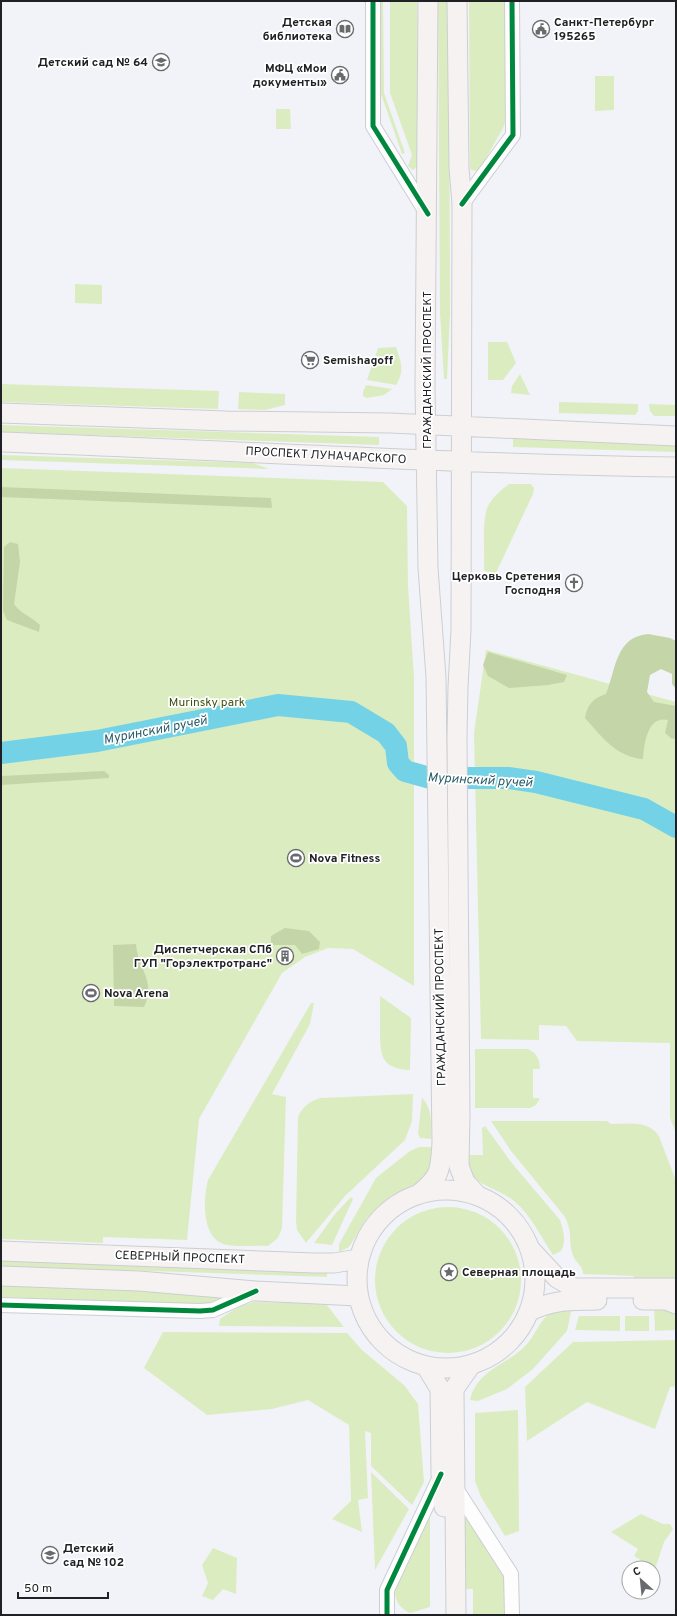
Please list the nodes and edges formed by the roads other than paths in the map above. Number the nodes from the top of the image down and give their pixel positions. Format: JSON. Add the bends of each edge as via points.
{"nodes":[{"id":1,"x":373,"y":1,"type":"edge"},
{"id":2,"x":428,"y":1,"type":"edge"},
{"id":3,"x":457,"y":1,"type":"edge"},
{"id":4,"x":512,"y":1,"type":"edge"},
{"id":5,"x":462,"y":204,"type":"junction"},
{"id":6,"x":428,"y":214,"type":"junction"},
{"id":7,"x":1,"y":413,"type":"edge"},
{"id":8,"x":426,"y":424,"type":"junction"},
{"id":9,"x":461,"y":425,"type":"junction"},
{"id":10,"x":676,"y":436,"type":"edge"},
{"id":11,"x":1,"y":442,"type":"edge"},
{"id":12,"x":427,"y":460,"type":"junction"},
{"id":13,"x":461,"y":462,"type":"junction"},
{"id":14,"x":676,"y":467,"type":"edge"},
{"id":15,"x":419,"y":1194,"type":"junction"},
{"id":16,"x":476,"y":1194,"type":"junction"},
{"id":17,"x":530,"y":1249,"type":"junction"},
{"id":18,"x":1,"y":1251,"type":"edge"},
{"id":19,"x":359,"y":1259,"type":"junction"},
{"id":20,"x":1,"y":1276,"type":"edge"},
{"id":21,"x":256,"y":1291,"type":"junction"},
{"id":22,"x":358,"y":1296,"type":"junction"},
{"id":23,"x":673,"y":1298,"type":"edge"},
{"id":24,"x":1,"y":1305,"type":"edge"},
{"id":25,"x":530,"y":1311,"type":"junction"},
{"id":26,"x":471,"y":1365,"type":"junction"},
{"id":27,"x":426,"y":1366,"type":"junction"},
{"id":28,"x":441,"y":1474,"type":"junction"},
{"id":29,"x":455,"y":1487,"type":"junction"},
{"id":30,"x":386,"y":1615,"type":"edge"},
{"id":31,"x":444,"y":1615,"type":"edge"},
{"id":32,"x":456,"y":1615,"type":"edge"},
{"id":33,"x":512,"y":1615,"type":"edge"}],
"edges":[{"from":1,"to":6,"type":"street","via":[[373,126]]},
{"from":2,"to":6,"type":"main road","name":"ГРАЖДАНСКИЙ ПРОСПЕКТ"},
{"from":3,"to":5,"type":"main road","via":[[459,168]]},
{"from":4,"to":5,"type":"street","via":[[513,135]]},
{"from":5,"to":9,"type":"main road"},
{"from":6,"to":8,"type":"main road","name":"ГРАЖДАНСКИЙ ПРОСПЕКТ"},
{"from":7,"to":8,"type":"main road","via":[[226,421]]},
{"from":8,"to":9,"type":"main road"},
{"from":8,"to":12,"type":"main road","name":"ГРАЖДАНСКИЙ ПРОСПЕКТ"},
{"from":9,"to":10,"type":"main road"},
{"from":9,"to":13,"type":"main road"},
{"from":11,"to":12,"type":"main road","name":"ПРОСПЕКТ ЛУНАЧАРСКОГО"},
{"from":12,"to":13,"type":"main road","name":"ПРОСПЕКТ ЛУНАЧАРСКОГО"},
{"from":12,"to":15,"type":"main road","name":"ГРАЖДАНСКИЙ ПРОСПЕКТ","via":[[428,568],[436,677],[442,1143],[438,1176]]},
{"from":13,"to":14,"type":"main road","name":"ПРОСПЕКТ ЛУНАЧАРСКОГО"},
{"from":13,"to":16,"type":"main road","name":"ГРАЖДАНСКИЙ ПРОСПЕКТ","via":[[461,630],[457,737],[459,1166],[465,1182]]},
{"from":15,"to":16,"type":"main road","via":[[457,1190]]},
{"from":15,"to":19,"type":"main road","via":[[398,1204],[380,1219],[367,1238]]},
{"from":16,"to":17,"type":"main road","via":[[494,1203],[509,1216],[522,1231]]},
{"from":17,"to":23,"type":"main road","via":[[557,1278],[574,1288]]},
{"from":17,"to":25,"type":"main road","via":[[536,1278]]},
{"from":18,"to":19,"type":"main road","name":"СЕВЕРНЫЙ ПРОСПЕКТ","via":[[314,1263]]},
{"from":19,"to":22,"type":"main road"},
{"from":20,"to":21,"type":"main road","via":[[139,1281]]},
{"from":21,"to":22,"type":"main road"},
{"from":21,"to":24,"type":"street","via":[[213,1310],[200,1312]]},
{"from":22,"to":27,"type":"main road","via":[[367,1320],[382,1341],[402,1357]]},
{"from":23,"to":25,"type":"main road","via":[[558,1301]]},
{"from":25,"to":26,"type":"main road","via":[[518,1333],[508,1344],[484,1360]]},
{"from":26,"to":27,"type":"main road","via":[[456,1368]]},
{"from":26,"to":29,"type":"main road","via":[[454,1389]]},
{"from":27,"to":28,"type":"main road","via":[[440,1390]]},
{"from":28,"to":30,"type":"street","via":[[387,1590]]},
{"from":28,"to":31,"type":"main road","via":[[444,1494]]},
{"from":29,"to":32,"type":"main road"},
{"from":29,"to":33,"type":"street","via":[[511,1574]]}]}
